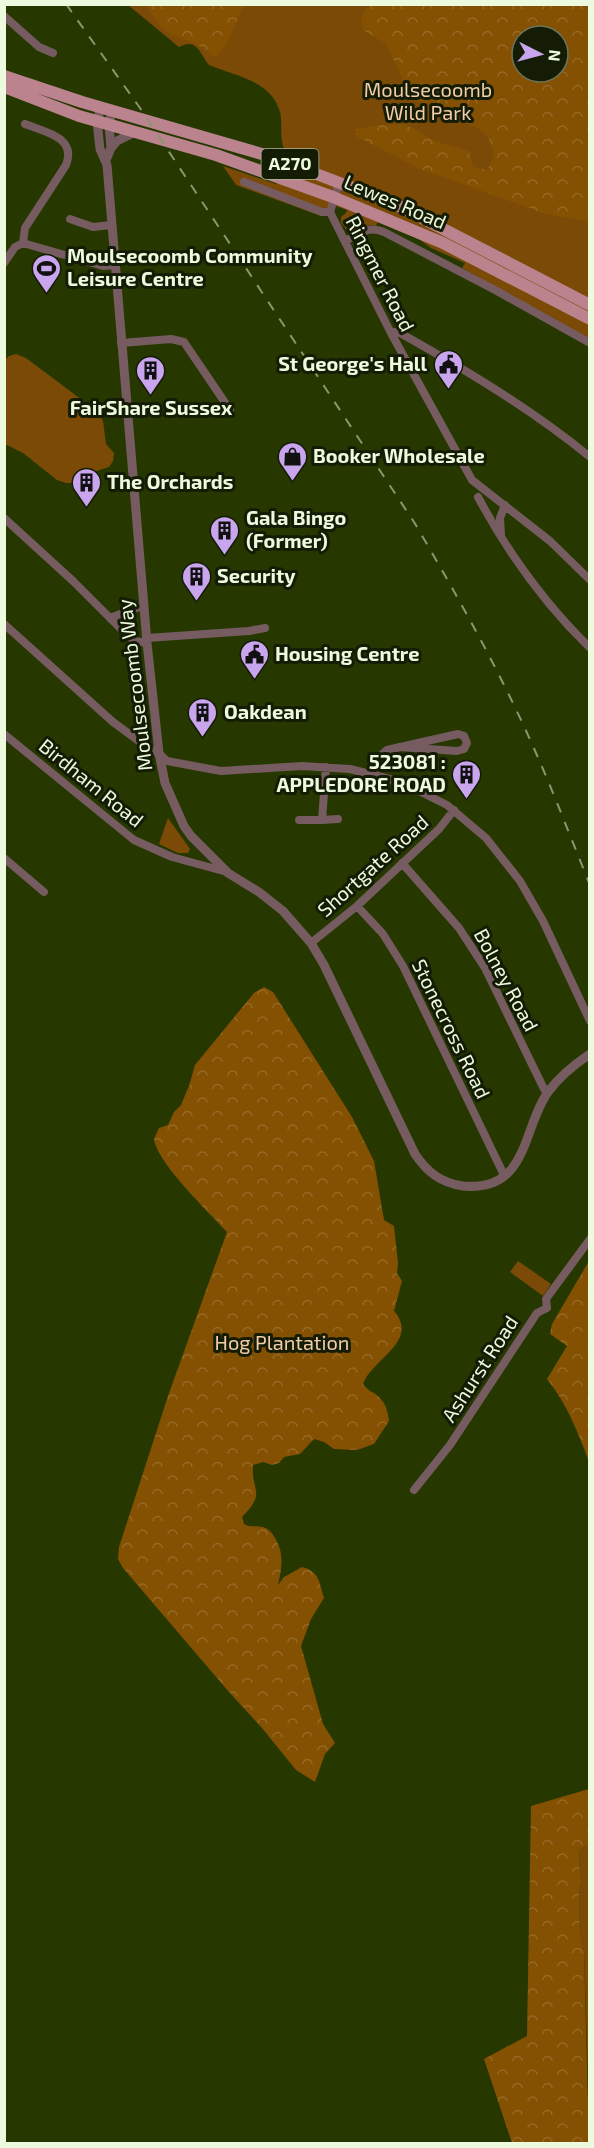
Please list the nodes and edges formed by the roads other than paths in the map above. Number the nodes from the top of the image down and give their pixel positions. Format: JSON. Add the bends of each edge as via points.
{"nodes":[{"id":1,"x":4,"y":16,"type":"edge"},
{"id":2,"x":53,"y":53,"type":"dead end"},
{"id":3,"x":4,"y":76,"type":"edge"},
{"id":4,"x":4,"y":87,"type":"edge"},
{"id":5,"x":106,"y":108,"type":"junction"},
{"id":6,"x":103,"y":123,"type":"junction"},
{"id":7,"x":25,"y":124,"type":"dead end"},
{"id":8,"x":135,"y":132,"type":"junction"},
{"id":9,"x":111,"y":148,"type":"junction"},
{"id":10,"x":106,"y":160,"type":"junction"},
{"id":11,"x":244,"y":182,"type":"dead end"},
{"id":12,"x":339,"y":183,"type":"junction"},
{"id":13,"x":333,"y":197,"type":"junction"},
{"id":14,"x":330,"y":212,"type":"junction"},
{"id":15,"x":70,"y":219,"type":"dead end"},
{"id":16,"x":111,"y":225,"type":"junction"},
{"id":17,"x":345,"y":241,"type":"junction"},
{"id":18,"x":23,"y":243,"type":"junction"},
{"id":19,"x":4,"y":263,"type":"edge"},
{"id":20,"x":115,"y":265,"type":"junction"},
{"id":21,"x":590,"y":304,"type":"edge"},
{"id":22,"x":590,"y":319,"type":"edge"},
{"id":23,"x":391,"y":333,"type":"junction"},
{"id":24,"x":121,"y":343,"type":"junction"},
{"id":25,"x":590,"y":343,"type":"edge"},
{"id":26,"x":231,"y":410,"type":"dead end"},
{"id":27,"x":590,"y":457,"type":"edge"},
{"id":28,"x":478,"y":497,"type":"dead end"},
{"id":29,"x":505,"y":505,"type":"junction"},
{"id":30,"x":4,"y":518,"type":"edge"},
{"id":31,"x":503,"y":541,"type":"junction"},
{"id":32,"x":590,"y":580,"type":"edge"},
{"id":33,"x":144,"y":605,"type":"junction"},
{"id":34,"x":110,"y":618,"type":"junction"},
{"id":35,"x":4,"y":624,"type":"edge"},
{"id":36,"x":265,"y":628,"type":"dead end"},
{"id":37,"x":147,"y":641,"type":"junction"},
{"id":38,"x":590,"y":648,"type":"edge"},
{"id":39,"x":4,"y":734,"type":"edge"},
{"id":40,"x":399,"y":747,"type":"junction"},
{"id":41,"x":159,"y":753,"type":"junction"},
{"id":42,"x":326,"y":767,"type":"junction"},
{"id":43,"x":374,"y":774,"type":"junction"},
{"id":44,"x":454,"y":810,"type":"junction"},
{"id":45,"x":338,"y":819,"type":"dead end"},
{"id":46,"x":299,"y":820,"type":"dead end"},
{"id":47,"x":322,"y":820,"type":"junction"},
{"id":48,"x":4,"y":858,"type":"edge"},
{"id":49,"x":402,"y":863,"type":"junction"},
{"id":50,"x":228,"y":873,"type":"junction"},
{"id":51,"x":44,"y":891,"type":"dead end"},
{"id":52,"x":357,"y":906,"type":"junction"},
{"id":53,"x":311,"y":943,"type":"junction"},
{"id":54,"x":590,"y":1021,"type":"edge"},
{"id":55,"x":590,"y":1054,"type":"edge"},
{"id":56,"x":548,"y":1092,"type":"junction"},
{"id":57,"x":504,"y":1174,"type":"junction"},
{"id":58,"x":590,"y":1239,"type":"edge"},
{"id":59,"x":414,"y":1490,"type":"dead end"}],
"edges":[{"from":1,"to":2,"type":"street","via":[[39,47]]},
{"from":3,"to":5,"type":"main road","name":"Lewes Road","number":"A270"},
{"from":4,"to":6,"type":"main road","name":"Lewes Road","number":"A270"},
{"from":5,"to":6,"type":"street","name":"Moulsecoomb Way"},
{"from":5,"to":12,"type":"main road","name":"Lewes Road","number":"A270","via":[[269,156]]},
{"from":6,"to":8,"type":"main road","name":"Lewes Road","number":"A270"},
{"from":6,"to":9,"type":"street","name":"Moulsecoomb Way"},
{"from":6,"to":10,"type":"street","name":"Moulsecoomb Way","via":[[100,149]]},
{"from":7,"to":18,"type":"street","via":[[63,140],[69,156],[25,228]]},
{"from":8,"to":9,"type":"street"},
{"from":8,"to":13,"type":"main road","name":"Lewes Road","number":"A270"},
{"from":9,"to":10,"type":"street","name":"Moulsecoomb Way"},
{"from":10,"to":16,"type":"street","name":"Moulsecoomb Way"},
{"from":11,"to":14,"type":"street"},
{"from":12,"to":13,"type":"street","name":"Ringmer Road"},
{"from":12,"to":21,"type":"main road","name":"Lewes Road","number":"A270","via":[[395,204]]},
{"from":13,"to":14,"type":"street","name":"Ringmer Road"},
{"from":13,"to":22,"type":"main road","name":"Lewes Road","number":"A270","via":[[434,239]]},
{"from":14,"to":17,"type":"street","name":"Ringmer Road"},
{"from":15,"to":16,"type":"street","via":[[93,227]]},
{"from":16,"to":20,"type":"street","name":"Moulsecoomb Way"},
{"from":17,"to":23,"type":"street","name":"Ringmer Road"},
{"from":17,"to":25,"type":"street","via":[[364,230],[384,232]]},
{"from":18,"to":19,"type":"street","via":[[15,247]]},
{"from":18,"to":20,"type":"street","via":[[103,266]]},
{"from":20,"to":24,"type":"street","name":"Moulsecoomb Way"},
{"from":23,"to":27,"type":"street","via":[[400,333],[485,382]]},
{"from":23,"to":29,"type":"street","name":"Ringmer Road","via":[[467,472],[475,484]]},
{"from":24,"to":26,"type":"street","via":[[171,339],[184,342]]},
{"from":24,"to":33,"type":"street","name":"Moulsecoomb Way"},
{"from":28,"to":31,"type":"street"},
{"from":29,"to":31,"type":"street","via":[[500,523]]},
{"from":29,"to":32,"type":"street","name":"Ringmer Road"},
{"from":30,"to":34,"type":"street"},
{"from":31,"to":38,"type":"street","via":[[540,594]]},
{"from":33,"to":34,"type":"street"},
{"from":33,"to":37,"type":"street","name":"Moulsecoomb Way"},
{"from":34,"to":37,"type":"street","via":[[135,641]]},
{"from":35,"to":41,"type":"street","via":[[113,722]]},
{"from":36,"to":37,"type":"street"},
{"from":37,"to":41,"type":"street","name":"Moulsecoomb Way"},
{"from":39,"to":50,"type":"street","name":"Birdham Road","via":[[134,840],[172,857]]},
{"from":40,"to":40,"type":"street","via":[[458,734],[467,743],[460,751]]},
{"from":40,"to":43,"type":"street","via":[[382,754]]},
{"from":41,"to":42,"type":"street","via":[[167,760],[222,771]]},
{"from":41,"to":50,"type":"street","name":"Moulsecoomb Way","via":[[168,793],[184,826]]},
{"from":42,"to":43,"type":"street"},
{"from":42,"to":47,"type":"street"},
{"from":43,"to":44,"type":"street","via":[[412,786]]},
{"from":44,"to":49,"type":"street","name":"Shortgate Road"},
{"from":44,"to":54,"type":"street","via":[[493,845],[526,889]]},
{"from":45,"to":47,"type":"street"},
{"from":46,"to":47,"type":"street"},
{"from":48,"to":51,"type":"street"},
{"from":49,"to":52,"type":"street","name":"Shortgate Road"},
{"from":49,"to":56,"type":"street","name":"Bolney Road","via":[[459,928],[485,968]]},
{"from":50,"to":53,"type":"street","name":"Moulsecoomb Way","via":[[283,911]]},
{"from":52,"to":53,"type":"street","name":"Shortgate Road"},
{"from":52,"to":57,"type":"street","name":"Stonecross Road","via":[[383,934],[403,966]]},
{"from":53,"to":57,"type":"street","name":"Moulsecoomb Way","via":[[421,1163],[442,1181],[464,1186],[481,1185]]},
{"from":55,"to":56,"type":"street","name":"Moulsecoomb Way"},
{"from":56,"to":57,"type":"street","name":"Moulsecoomb Way","via":[[521,1156]]},
{"from":58,"to":59,"type":"street","name":"Ashurst Road","via":[[546,1299],[547,1308],[537,1313],[450,1445]]}]}
